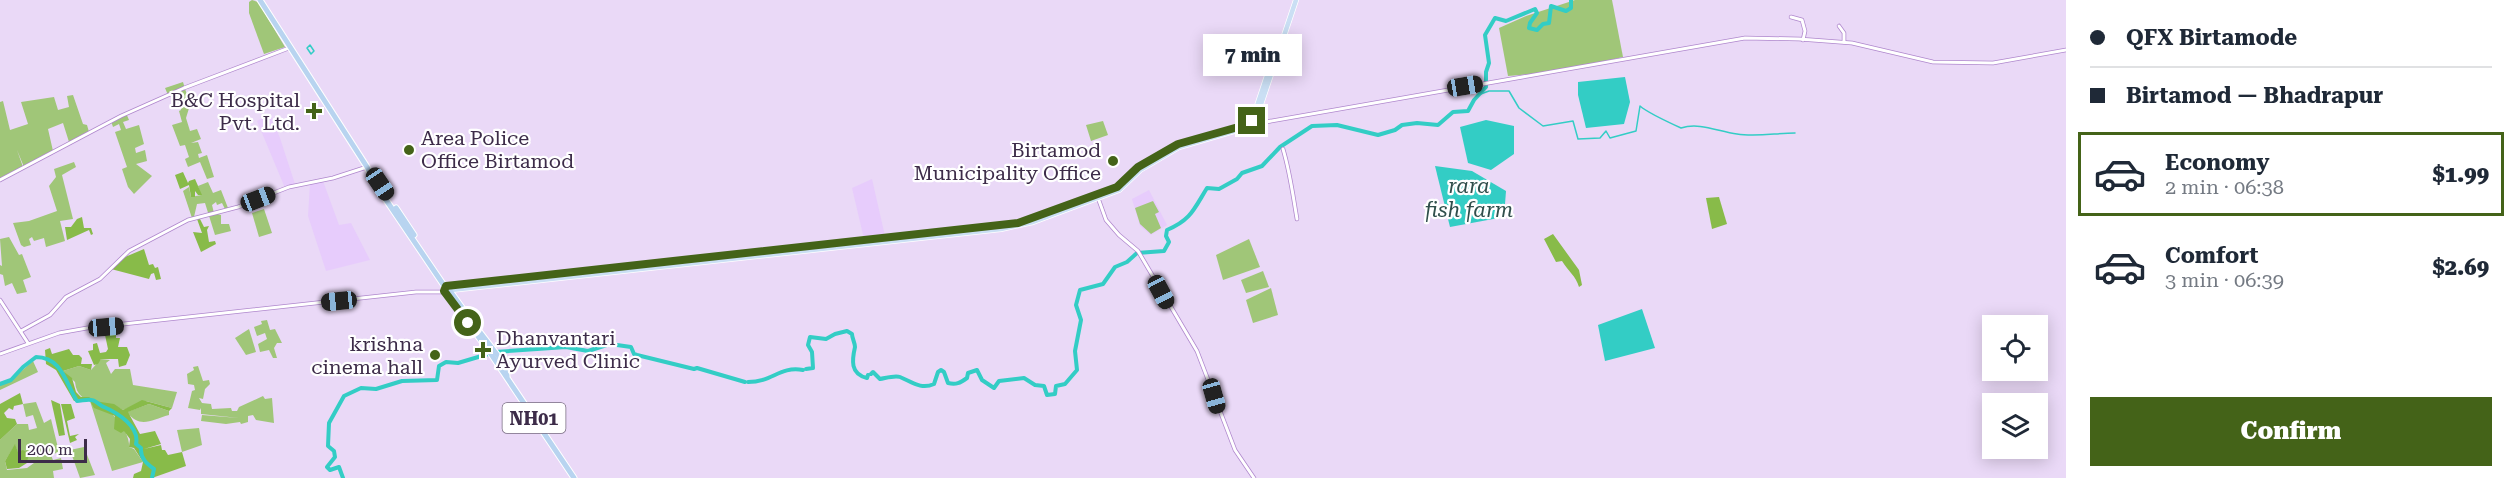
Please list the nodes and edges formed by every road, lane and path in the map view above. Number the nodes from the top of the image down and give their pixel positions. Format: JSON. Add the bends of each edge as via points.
{"nodes":[{"id":1,"x":260,"y":0,"type":"edge"},
{"id":2,"x":1294,"y":0,"type":"edge"},
{"id":3,"x":1791,"y":17,"type":"dead end"},
{"id":4,"x":1839,"y":26,"type":"dead end"},
{"id":5,"x":1803,"y":40,"type":"junction"},
{"id":6,"x":1844,"y":42,"type":"junction"},
{"id":7,"x":289,"y":48,"type":"junction"},
{"id":8,"x":2066,"y":50,"type":"edge"},
{"id":9,"x":1254,"y":121,"type":"junction"},
{"id":10,"x":1283,"y":149,"type":"dead end"},
{"id":11,"x":368,"y":170,"type":"junction"},
{"id":12,"x":0,"y":180,"type":"edge"},
{"id":13,"x":1098,"y":197,"type":"junction"},
{"id":14,"x":1297,"y":219,"type":"dead end"},
{"id":15,"x":448,"y":289,"type":"junction"},
{"id":16,"x":430,"y":291,"type":"junction"},
{"id":17,"x":0,"y":300,"type":"edge"},
{"id":18,"x":473,"y":327,"type":"junction"},
{"id":19,"x":21,"y":331,"type":"junction"},
{"id":20,"x":30,"y":343,"type":"junction"},
{"id":21,"x":0,"y":354,"type":"edge"},
{"id":22,"x":491,"y":354,"type":"junction"},
{"id":23,"x":574,"y":478,"type":"edge"},
{"id":24,"x":1254,"y":478,"type":"edge"}],
"edges":[{"from":1,"to":7,"type":"highway","number":"NH01"},
{"from":2,"to":9,"type":"main road"},
{"from":3,"to":5,"type":"street","via":[[1802,20]]},
{"from":4,"to":6,"type":"street"},
{"from":5,"to":6,"type":"street"},
{"from":5,"to":9,"type":"street","via":[[1745,38]]},
{"from":6,"to":8,"type":"street","via":[[1937,62],[1993,63]]},
{"from":7,"to":11,"type":"highway","number":"NH01"},
{"from":7,"to":12,"type":"street","via":[[121,116]]},
{"from":9,"to":13,"type":"main road","via":[[1189,142],[1147,162]]},
{"from":10,"to":14,"type":"street"},
{"from":11,"to":15,"type":"highway","number":"NH01"},
{"from":11,"to":15,"type":"highway","number":"NH01"},
{"from":11,"to":19,"type":"street","via":[[289,187],[238,207],[188,220],[129,251],[100,279],[66,297],[50,315]]},
{"from":13,"to":15,"type":"main road","via":[[1018,223]]},
{"from":13,"to":24,"type":"street","via":[[1106,220],[1138,252],[1197,351],[1235,450]]},
{"from":15,"to":16,"type":"street"},
{"from":15,"to":16,"type":"street"},
{"from":15,"to":18,"type":"highway","number":"NH01"},
{"from":15,"to":18,"type":"highway","number":"NH01"},
{"from":16,"to":20,"type":"street","via":[[87,328]]},
{"from":17,"to":19,"type":"street"},
{"from":18,"to":22,"type":"highway"},
{"from":18,"to":22,"type":"highway","number":"NH01"},
{"from":18,"to":22,"type":"highway","via":[[489,343]]},
{"from":19,"to":20,"type":"street"},
{"from":20,"to":21,"type":"street"},
{"from":22,"to":23,"type":"highway","number":"NH01"}]}
